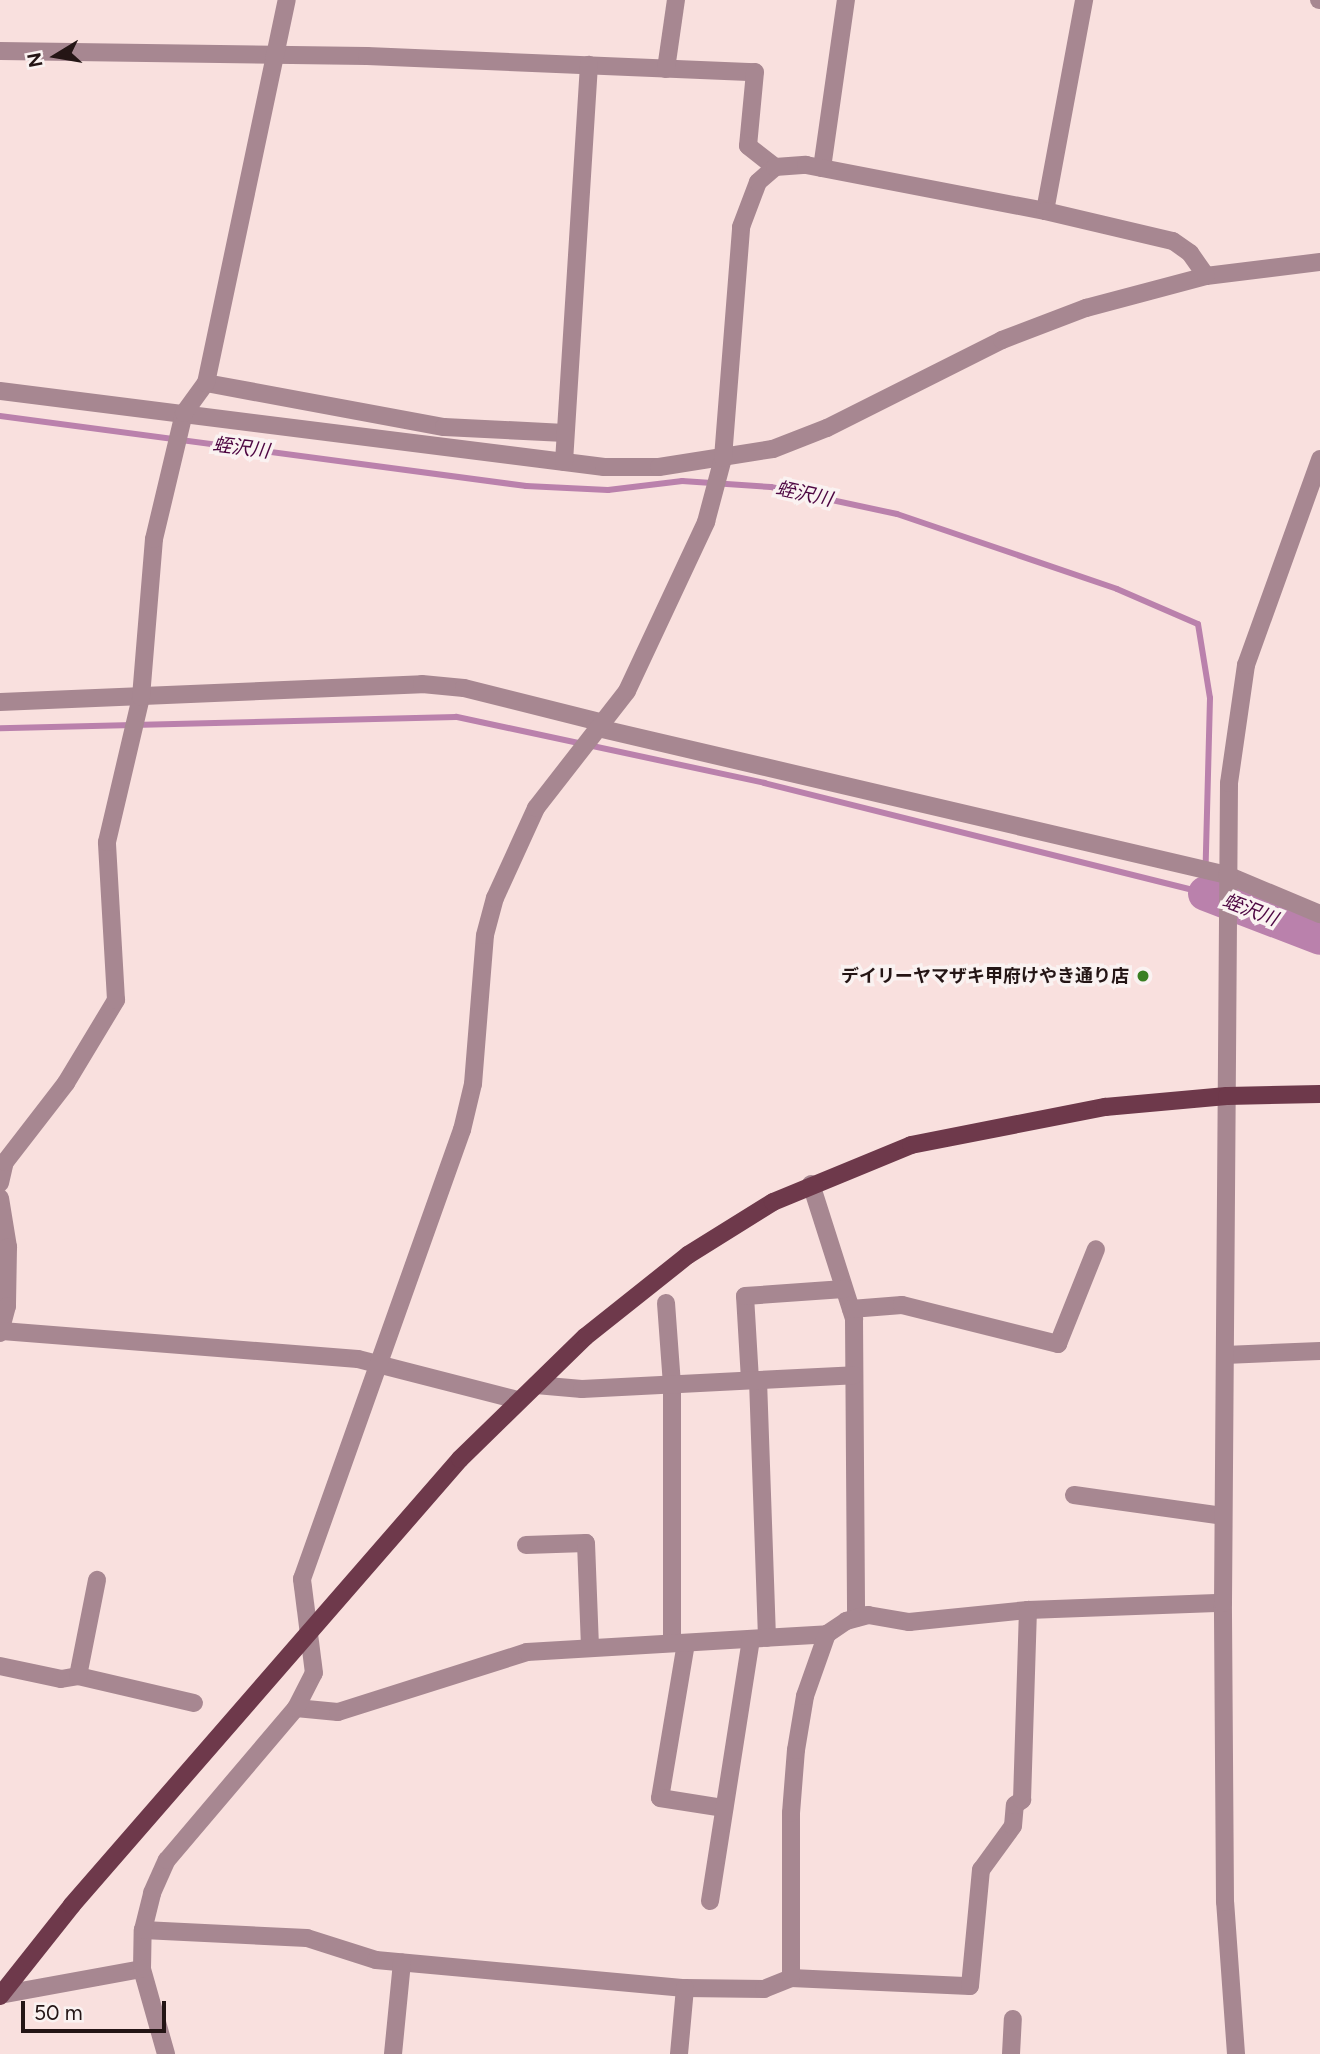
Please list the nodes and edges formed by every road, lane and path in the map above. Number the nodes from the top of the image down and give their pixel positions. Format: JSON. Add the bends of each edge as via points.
{"nodes":[{"id":1,"x":287,"y":0,"type":"edge"},
{"id":2,"x":676,"y":0,"type":"edge"},
{"id":3,"x":845,"y":0,"type":"edge"},
{"id":4,"x":1084,"y":0,"type":"edge"},
{"id":5,"x":0,"y":51,"type":"edge"},
{"id":6,"x":278,"y":55,"type":"junction"},
{"id":7,"x":589,"y":65,"type":"junction"},
{"id":8,"x":666,"y":69,"type":"junction"},
{"id":9,"x":775,"y":167,"type":"junction"},
{"id":10,"x":822,"y":168,"type":"junction"},
{"id":11,"x":1045,"y":211,"type":"junction"},
{"id":12,"x":1318,"y":263,"type":"edge"},
{"id":13,"x":1206,"y":276,"type":"junction"},
{"id":14,"x":206,"y":383,"type":"junction"},
{"id":15,"x":0,"y":391,"type":"edge"},
{"id":16,"x":182,"y":420,"type":"junction"},
{"id":17,"x":474,"y":428,"type":"junction"},
{"id":18,"x":565,"y":433,"type":"junction"},
{"id":19,"x":470,"y":449,"type":"junction"},
{"id":20,"x":1320,"y":459,"type":"edge"},
{"id":21,"x":564,"y":462,"type":"junction"},
{"id":22,"x":721,"y":466,"type":"junction"},
{"id":23,"x":139,"y":701,"type":"junction"},
{"id":24,"x":0,"y":702,"type":"edge"},
{"id":25,"x":598,"y":728,"type":"junction"},
{"id":26,"x":1225,"y":876,"type":"junction"},
{"id":27,"x":1320,"y":914,"type":"edge"},
{"id":28,"x":1320,"y":1094,"type":"edge"},
{"id":29,"x":1227,"y":1096,"type":"junction"},
{"id":30,"x":0,"y":1184,"type":"edge"},
{"id":31,"x":811,"y":1184,"type":"junction"},
{"id":32,"x":0,"y":1198,"type":"edge"},
{"id":33,"x":1096,"y":1249,"type":"dead end"},
{"id":34,"x":844,"y":1289,"type":"junction"},
{"id":35,"x":666,"y":1303,"type":"dead end"},
{"id":36,"x":851,"y":1309,"type":"junction"},
{"id":37,"x":1,"y":1332,"type":"edge"},
{"id":38,"x":1320,"y":1351,"type":"edge"},
{"id":39,"x":1225,"y":1355,"type":"junction"},
{"id":40,"x":376,"y":1366,"type":"junction"},
{"id":41,"x":854,"y":1375,"type":"junction"},
{"id":42,"x":754,"y":1380,"type":"junction"},
{"id":43,"x":672,"y":1384,"type":"junction"},
{"id":44,"x":536,"y":1385,"type":"junction"},
{"id":45,"x":518,"y":1400,"type":"junction"},
{"id":46,"x":1074,"y":1495,"type":"dead end"},
{"id":47,"x":1223,"y":1516,"type":"junction"},
{"id":48,"x":526,"y":1545,"type":"dead end"},
{"id":49,"x":97,"y":1580,"type":"dead end"},
{"id":50,"x":1223,"y":1603,"type":"junction"},
{"id":51,"x":1028,"y":1610,"type":"junction"},
{"id":52,"x":856,"y":1618,"type":"junction"},
{"id":53,"x":312,"y":1632,"type":"junction"},
{"id":54,"x":827,"y":1634,"type":"junction"},
{"id":55,"x":759,"y":1638,"type":"junction"},
{"id":56,"x":679,"y":1643,"type":"junction"},
{"id":57,"x":590,"y":1648,"type":"junction"},
{"id":58,"x":0,"y":1666,"type":"edge"},
{"id":59,"x":78,"y":1676,"type":"junction"},
{"id":60,"x":194,"y":1703,"type":"dead end"},
{"id":61,"x":296,"y":1708,"type":"junction"},
{"id":62,"x":724,"y":1808,"type":"junction"},
{"id":63,"x":710,"y":1901,"type":"dead end"},
{"id":64,"x":143,"y":1930,"type":"junction"},
{"id":65,"x":402,"y":1962,"type":"junction"},
{"id":66,"x":142,"y":1969,"type":"junction"},
{"id":67,"x":791,"y":1978,"type":"junction"},
{"id":68,"x":685,"y":1988,"type":"junction"},
{"id":69,"x":0,"y":1995,"type":"edge"},
{"id":70,"x":1013,"y":2020,"type":"dead end"},
{"id":71,"x":166,"y":2054,"type":"edge"},
{"id":72,"x":393,"y":2054,"type":"edge"},
{"id":73,"x":679,"y":2054,"type":"edge"},
{"id":74,"x":1011,"y":2054,"type":"edge"},
{"id":75,"x":1236,"y":2054,"type":"edge"}],
"edges":[{"from":1,"to":6,"type":"street"},
{"from":2,"to":8,"type":"street"},
{"from":3,"to":10,"type":"street"},
{"from":4,"to":11,"type":"street"},
{"from":5,"to":6,"type":"street"},
{"from":6,"to":7,"type":"street"},
{"from":6,"to":14,"type":"street"},
{"from":7,"to":8,"type":"street"},
{"from":7,"to":18,"type":"street"},
{"from":8,"to":9,"type":"street","via":[[755,72],[748,146]]},
{"from":9,"to":10,"type":"street"},
{"from":9,"to":22,"type":"street","via":[[758,182],[741,227]]},
{"from":10,"to":11,"type":"street"},
{"from":11,"to":13,"type":"street","via":[[1173,242],[1190,253]]},
{"from":12,"to":13,"type":"street"},
{"from":13,"to":22,"type":"street","via":[[1037,325],[827,428]]},
{"from":14,"to":16,"type":"street"},
{"from":14,"to":17,"type":"street","via":[[444,427]]},
{"from":15,"to":16,"type":"street"},
{"from":16,"to":19,"type":"street"},
{"from":16,"to":23,"type":"street","via":[[154,539]]},
{"from":17,"to":18,"type":"street"},
{"from":17,"to":19,"type":"street"},
{"from":18,"to":21,"type":"street"},
{"from":19,"to":21,"type":"street"},
{"from":20,"to":26,"type":"street","via":[[1247,665],[1229,783]]},
{"from":21,"to":22,"type":"street"},
{"from":22,"to":25,"type":"street","via":[[706,522],[652,641],[626,691]]},
{"from":23,"to":24,"type":"street"},
{"from":23,"to":25,"type":"street","via":[[422,684],[464,688]]},
{"from":23,"to":30,"type":"street","via":[[107,842],[116,1000],[66,1083],[5,1162]]},
{"from":25,"to":26,"type":"street"},
{"from":25,"to":40,"type":"street","via":[[536,808],[495,898],[485,934],[473,1084],[463,1130]]},
{"from":26,"to":27,"type":"street"},
{"from":26,"to":29,"type":"street"},
{"from":28,"to":29,"type":"main road"},
{"from":29,"to":31,"type":"main road","via":[[1048,1116],[911,1146]]},
{"from":29,"to":39,"type":"street"},
{"from":31,"to":34,"type":"street"},
{"from":31,"to":44,"type":"main road","via":[[773,1202],[650,1283]]},
{"from":32,"to":37,"type":"street","via":[[8,1247],[7,1306]]},
{"from":33,"to":36,"type":"street","via":[[1058,1344],[902,1306]]},
{"from":34,"to":36,"type":"street"},
{"from":34,"to":42,"type":"street","via":[[745,1296]]},
{"from":35,"to":43,"type":"street"},
{"from":36,"to":41,"type":"street"},
{"from":37,"to":40,"type":"street","via":[[358,1359]]},
{"from":38,"to":39,"type":"street"},
{"from":39,"to":47,"type":"street"},
{"from":40,"to":45,"type":"street"},
{"from":40,"to":53,"type":"street","via":[[302,1579]]},
{"from":41,"to":42,"type":"street"},
{"from":41,"to":52,"type":"street"},
{"from":42,"to":43,"type":"street"},
{"from":42,"to":55,"type":"street"},
{"from":43,"to":44,"type":"street","via":[[582,1389]]},
{"from":43,"to":56,"type":"street"},
{"from":44,"to":45,"type":"main road"},
{"from":45,"to":53,"type":"main road","via":[[460,1459]]},
{"from":46,"to":47,"type":"street"},
{"from":47,"to":50,"type":"street"},
{"from":48,"to":57,"type":"street","via":[[586,1543]]},
{"from":49,"to":59,"type":"street"},
{"from":50,"to":51,"type":"street"},
{"from":50,"to":75,"type":"street","via":[[1225,1902]]},
{"from":51,"to":52,"type":"street","via":[[909,1622],[868,1615]]},
{"from":51,"to":67,"type":"street","via":[[1022,1800],[1014,1805],[1013,1826],[981,1870],[970,1986]]},
{"from":52,"to":54,"type":"street"},
{"from":53,"to":61,"type":"street","via":[[314,1673]]},
{"from":53,"to":69,"type":"main road","via":[[72,1905]]},
{"from":54,"to":55,"type":"street"},
{"from":54,"to":67,"type":"street","via":[[805,1696],[796,1750],[791,1813]]},
{"from":55,"to":56,"type":"street"},
{"from":55,"to":62,"type":"street"},
{"from":56,"to":57,"type":"street"},
{"from":56,"to":62,"type":"street","via":[[660,1798]]},
{"from":57,"to":61,"type":"street","via":[[527,1652],[338,1712]]},
{"from":58,"to":59,"type":"street","via":[[61,1679]]},
{"from":59,"to":60,"type":"street"},
{"from":61,"to":64,"type":"street","via":[[167,1860]]},
{"from":62,"to":63,"type":"street"},
{"from":64,"to":65,"type":"street","via":[[307,1938],[376,1960]]},
{"from":64,"to":66,"type":"street"},
{"from":65,"to":68,"type":"street"},
{"from":65,"to":72,"type":"street"},
{"from":66,"to":69,"type":"street"},
{"from":66,"to":71,"type":"street"},
{"from":67,"to":68,"type":"street","via":[[764,1989]]},
{"from":68,"to":73,"type":"street"},
{"from":70,"to":74,"type":"street"}]}
